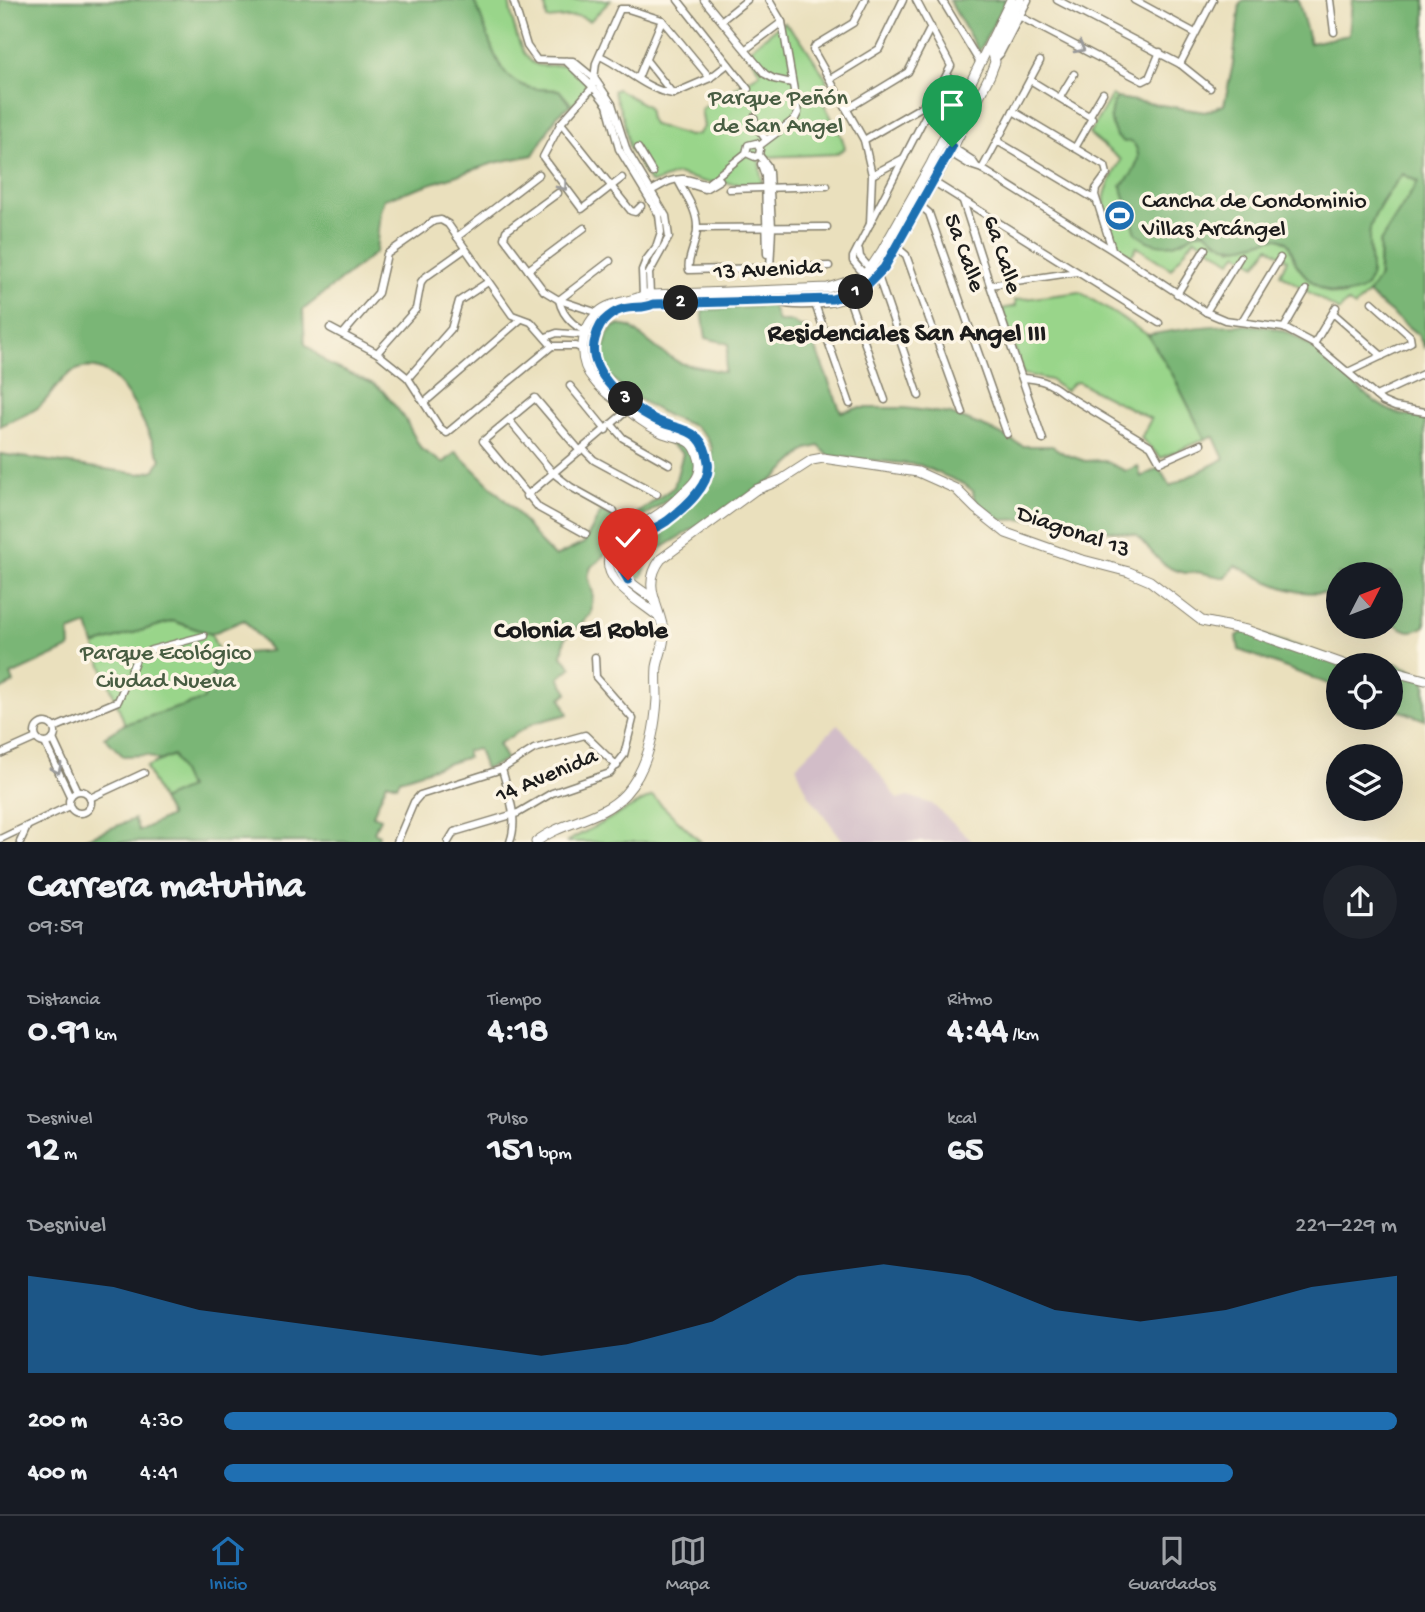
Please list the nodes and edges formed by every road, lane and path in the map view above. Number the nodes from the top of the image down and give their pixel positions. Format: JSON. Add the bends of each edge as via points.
{"nodes":[{"id":1,"x":513,"y":0,"type":"edge"},
{"id":2,"x":678,"y":0,"type":"edge"},
{"id":3,"x":704,"y":0,"type":"edge"},
{"id":4,"x":747,"y":0,"type":"edge"},
{"id":5,"x":769,"y":0,"type":"edge"},
{"id":6,"x":865,"y":0,"type":"edge"},
{"id":7,"x":903,"y":0,"type":"edge"},
{"id":8,"x":916,"y":0,"type":"edge"},
{"id":9,"x":942,"y":0,"type":"edge"},
{"id":10,"x":1011,"y":0,"type":"edge"},
{"id":11,"x":1020,"y":0,"type":"edge"},
{"id":12,"x":1028,"y":0,"type":"edge"},
{"id":13,"x":1057,"y":0,"type":"edge"},
{"id":14,"x":1134,"y":0,"type":"edge"},
{"id":15,"x":1331,"y":0,"type":"edge"},
{"id":16,"x":1212,"y":1,"type":"edge"},
{"id":17,"x":1019,"y":16,"type":"junction"},
{"id":18,"x":662,"y":20,"type":"junction"},
{"id":19,"x":722,"y":20,"type":"junction"},
{"id":20,"x":782,"y":22,"type":"junction"},
{"id":21,"x":931,"y":27,"type":"junction"},
{"id":22,"x":1334,"y":32,"type":"dead end"},
{"id":23,"x":1195,"y":33,"type":"junction"},
{"id":24,"x":746,"y":50,"type":"junction"},
{"id":25,"x":1160,"y":52,"type":"junction"},
{"id":26,"x":600,"y":56,"type":"junction"},
{"id":27,"x":646,"y":60,"type":"junction"},
{"id":28,"x":994,"y":60,"type":"junction"},
{"id":29,"x":1040,"y":61,"type":"dead end"},
{"id":30,"x":980,"y":63,"type":"junction"},
{"id":31,"x":728,"y":64,"type":"junction"},
{"id":32,"x":1180,"y":64,"type":"junction"},
{"id":33,"x":1074,"y":74,"type":"dead end"},
{"id":34,"x":638,"y":78,"type":"junction"},
{"id":35,"x":710,"y":78,"type":"junction"},
{"id":36,"x":830,"y":79,"type":"junction"},
{"id":37,"x":988,"y":79,"type":"junction"},
{"id":38,"x":1030,"y":80,"type":"junction"},
{"id":39,"x":594,"y":83,"type":"junction"},
{"id":40,"x":792,"y":83,"type":"junction"},
{"id":41,"x":1210,"y":88,"type":"dead end"},
{"id":42,"x":748,"y":89,"type":"dead end"},
{"id":43,"x":1103,"y":93,"type":"dead end"},
{"id":44,"x":673,"y":94,"type":"junction"},
{"id":45,"x":1060,"y":97,"type":"junction"},
{"id":46,"x":936,"y":98,"type":"junction"},
{"id":47,"x":847,"y":109,"type":"junction"},
{"id":48,"x":1013,"y":111,"type":"junction"},
{"id":49,"x":1090,"y":115,"type":"junction"},
{"id":50,"x":754,"y":117,"type":"dead end"},
{"id":51,"x":561,"y":123,"type":"junction"},
{"id":52,"x":946,"y":134,"type":"junction"},
{"id":53,"x":766,"y":140,"type":"junction"},
{"id":54,"x":864,"y":140,"type":"junction"},
{"id":55,"x":997,"y":141,"type":"junction"},
{"id":56,"x":759,"y":146,"type":"junction"},
{"id":57,"x":952,"y":147,"type":"junction"},
{"id":58,"x":638,"y":148,"type":"dead end"},
{"id":59,"x":1075,"y":148,"type":"junction"},
{"id":60,"x":752,"y":155,"type":"junction"},
{"id":61,"x":643,"y":156,"type":"junction"},
{"id":62,"x":906,"y":157,"type":"junction"},
{"id":63,"x":629,"y":163,"type":"junction"},
{"id":64,"x":979,"y":167,"type":"junction"},
{"id":65,"x":653,"y":173,"type":"dead end"},
{"id":66,"x":936,"y":173,"type":"junction"},
{"id":67,"x":538,"y":174,"type":"dead end"},
{"id":68,"x":872,"y":175,"type":"junction"},
{"id":69,"x":622,"y":178,"type":"dead end"},
{"id":70,"x":678,"y":180,"type":"junction"},
{"id":71,"x":827,"y":186,"type":"dead end"},
{"id":72,"x":611,"y":187,"type":"junction"},
{"id":73,"x":767,"y":188,"type":"junction"},
{"id":74,"x":729,"y":189,"type":"dead end"},
{"id":75,"x":649,"y":192,"type":"junction"},
{"id":76,"x":558,"y":193,"type":"dead end"},
{"id":77,"x":1096,"y":200,"type":"junction"},
{"id":78,"x":963,"y":201,"type":"junction"},
{"id":79,"x":917,"y":204,"type":"junction"},
{"id":80,"x":641,"y":206,"type":"dead end"},
{"id":81,"x":870,"y":225,"type":"junction"},
{"id":82,"x":827,"y":227,"type":"dead end"},
{"id":83,"x":584,"y":228,"type":"dead end"},
{"id":84,"x":697,"y":228,"type":"junction"},
{"id":85,"x":769,"y":228,"type":"junction"},
{"id":86,"x":457,"y":237,"type":"junction"},
{"id":87,"x":465,"y":249,"type":"junction"},
{"id":88,"x":899,"y":249,"type":"junction"},
{"id":89,"x":1112,"y":250,"type":"junction"},
{"id":90,"x":1205,"y":250,"type":"dead end"},
{"id":91,"x":1240,"y":257,"type":"dead end"},
{"id":92,"x":1280,"y":258,"type":"dead end"},
{"id":93,"x":610,"y":261,"type":"dead end"},
{"id":94,"x":829,"y":266,"type":"dead end"},
{"id":95,"x":769,"y":269,"type":"junction"},
{"id":96,"x":527,"y":270,"type":"junction"},
{"id":97,"x":867,"y":271,"type":"junction"},
{"id":98,"x":1077,"y":272,"type":"junction"},
{"id":99,"x":879,"y":279,"type":"junction"},
{"id":100,"x":488,"y":282,"type":"junction"},
{"id":101,"x":990,"y":285,"type":"junction"},
{"id":102,"x":1306,"y":290,"type":"dead end"},
{"id":103,"x":1177,"y":294,"type":"junction"},
{"id":104,"x":647,"y":299,"type":"junction"},
{"id":105,"x":849,"y":299,"type":"junction"},
{"id":106,"x":559,"y":300,"type":"junction"},
{"id":107,"x":776,"y":301,"type":"junction"},
{"id":108,"x":1372,"y":302,"type":"dead end"},
{"id":109,"x":815,"y":304,"type":"junction"},
{"id":110,"x":1206,"y":312,"type":"junction"},
{"id":111,"x":601,"y":316,"type":"junction"},
{"id":112,"x":521,"y":319,"type":"junction"},
{"id":113,"x":1242,"y":321,"type":"junction"},
{"id":114,"x":1159,"y":323,"type":"dead end"},
{"id":115,"x":330,"y":328,"type":"dead end"},
{"id":116,"x":1284,"y":328,"type":"junction"},
{"id":117,"x":584,"y":333,"type":"junction"},
{"id":118,"x":343,"y":334,"type":"junction"},
{"id":119,"x":546,"y":337,"type":"junction"},
{"id":120,"x":596,"y":337,"type":"junction"},
{"id":121,"x":1314,"y":344,"type":"junction"},
{"id":122,"x":552,"y":346,"type":"junction"},
{"id":123,"x":583,"y":349,"type":"junction"},
{"id":124,"x":377,"y":353,"type":"junction"},
{"id":125,"x":1382,"y":356,"type":"junction"},
{"id":126,"x":1348,"y":372,"type":"junction"},
{"id":127,"x":1425,"y":373,"type":"edge"},
{"id":128,"x":408,"y":378,"type":"junction"},
{"id":129,"x":1022,"y":378,"type":"junction"},
{"id":130,"x":569,"y":386,"type":"dead end"},
{"id":131,"x":919,"y":396,"type":"dead end"},
{"id":132,"x":1376,"y":396,"type":"junction"},
{"id":133,"x":618,"y":397,"type":"junction"},
{"id":134,"x":885,"y":400,"type":"dead end"},
{"id":135,"x":425,"y":402,"type":"junction"},
{"id":136,"x":850,"y":404,"type":"dead end"},
{"id":137,"x":630,"y":407,"type":"junction"},
{"id":138,"x":1425,"y":412,"type":"edge"},
{"id":139,"x":963,"y":413,"type":"dead end"},
{"id":140,"x":509,"y":420,"type":"junction"},
{"id":141,"x":609,"y":427,"type":"junction"},
{"id":142,"x":1007,"y":434,"type":"dead end"},
{"id":143,"x":1043,"y":440,"type":"dead end"},
{"id":144,"x":1201,"y":444,"type":"dead end"},
{"id":145,"x":582,"y":450,"type":"junction"},
{"id":146,"x":669,"y":464,"type":"dead end"},
{"id":147,"x":553,"y":473,"type":"junction"},
{"id":148,"x":657,"y":494,"type":"dead end"},
{"id":149,"x":526,"y":496,"type":"junction"},
{"id":150,"x":614,"y":511,"type":"dead end"},
{"id":151,"x":586,"y":534,"type":"dead end"},
{"id":152,"x":654,"y":600,"type":"junction"},
{"id":153,"x":660,"y":617,"type":"junction"},
{"id":154,"x":204,"y":636,"type":"dead end"},
{"id":155,"x":595,"y":657,"type":"dead end"},
{"id":156,"x":1326,"y":658,"type":"edge"},
{"id":157,"x":1403,"y":674,"type":"edge"},
{"id":158,"x":1425,"y":680,"type":"edge"},
{"id":159,"x":54,"y":728,"type":"junction"},
{"id":160,"x":36,"y":738,"type":"junction"},
{"id":161,"x":53,"y":739,"type":"junction"},
{"id":162,"x":45,"y":743,"type":"junction"},
{"id":163,"x":0,"y":754,"type":"edge"},
{"id":164,"x":617,"y":766,"type":"junction"},
{"id":165,"x":502,"y":769,"type":"junction"},
{"id":166,"x":144,"y":773,"type":"dead end"},
{"id":167,"x":77,"y":791,"type":"junction"},
{"id":168,"x":70,"y":796,"type":"junction"},
{"id":169,"x":90,"y":798,"type":"junction"},
{"id":170,"x":69,"y":806,"type":"junction"},
{"id":171,"x":514,"y":815,"type":"junction"},
{"id":172,"x":27,"y":827,"type":"junction"},
{"id":173,"x":0,"y":839,"type":"edge"},
{"id":174,"x":509,"y":841,"type":"edge"},
{"id":175,"x":20,"y":842,"type":"edge"},
{"id":176,"x":397,"y":842,"type":"edge"},
{"id":177,"x":448,"y":842,"type":"edge"},
{"id":178,"x":536,"y":842,"type":"edge"}],
"edges":[{"from":1,"to":39,"type":"street","via":[[531,54],[545,62],[566,61]]},
{"from":2,"to":31,"type":"street"},
{"from":3,"to":19,"type":"street"},
{"from":4,"to":19,"type":"street"},
{"from":5,"to":20,"type":"street"},
{"from":6,"to":36,"type":"street","via":[[853,23],[813,50]]},
{"from":7,"to":36,"type":"street","via":[[879,49]]},
{"from":8,"to":21,"type":"street"},
{"from":9,"to":30,"type":"street"},
{"from":10,"to":30,"type":"street","name":"13 Avenida"},
{"from":11,"to":28,"type":"street","name":"13 Avenida","via":[[993,53]]},
{"from":12,"to":17,"type":"street"},
{"from":13,"to":25,"type":"street"},
{"from":14,"to":23,"type":"street"},
{"from":15,"to":22,"type":"street"},
{"from":16,"to":23,"type":"street"},
{"from":17,"to":25,"type":"street","one_way":true,"via":[[1143,81],[1149,78]]},
{"from":17,"to":28,"type":"street"},
{"from":18,"to":26,"type":"street","via":[[620,9]]},
{"from":18,"to":27,"type":"street"},
{"from":18,"to":35,"type":"street"},
{"from":19,"to":24,"type":"street"},
{"from":20,"to":24,"type":"street"},
{"from":20,"to":40,"type":"street"},
{"from":21,"to":46,"type":"street","via":[[951,66]]},
{"from":21,"to":47,"type":"street","via":[[908,72]]},
{"from":23,"to":32,"type":"street"},
{"from":24,"to":40,"type":"street","via":[[770,77]]},
{"from":25,"to":32,"type":"street"},
{"from":26,"to":34,"type":"street"},
{"from":26,"to":39,"type":"street"},
{"from":27,"to":34,"type":"street"},
{"from":27,"to":44,"type":"street"},
{"from":28,"to":30,"type":"street"},
{"from":28,"to":37,"type":"street","name":"13 Avenida"},
{"from":29,"to":38,"type":"street"},
{"from":30,"to":37,"type":"street"},
{"from":30,"to":52,"type":"street","name":"13 Avenida"},
{"from":31,"to":35,"type":"street"},
{"from":31,"to":42,"type":"street"},
{"from":32,"to":41,"type":"street"},
{"from":33,"to":45,"type":"street"},
{"from":34,"to":44,"type":"street"},
{"from":35,"to":44,"type":"street"},
{"from":36,"to":47,"type":"street"},
{"from":37,"to":57,"type":"street","name":"13 Avenida"},
{"from":38,"to":45,"type":"street"},
{"from":38,"to":48,"type":"street"},
{"from":39,"to":51,"type":"street"},
{"from":39,"to":63,"type":"street","via":[[607,105],[619,149]]},
{"from":40,"to":53,"type":"street","via":[[798,113]]},
{"from":43,"to":49,"type":"street"},
{"from":45,"to":49,"type":"street"},
{"from":46,"to":54,"type":"street"},
{"from":46,"to":62,"type":"street"},
{"from":47,"to":54,"type":"street"},
{"from":48,"to":55,"type":"street"},
{"from":48,"to":59,"type":"street"},
{"from":49,"to":59,"type":"street"},
{"from":50,"to":53,"type":"street"},
{"from":51,"to":72,"type":"street"},
{"from":51,"to":72,"type":"street","one_way":true,"via":[[543,157],[579,206],[585,207]]},
{"from":52,"to":57,"type":"street"},
{"from":52,"to":66,"type":"street","name":"13 Avenida"},
{"from":53,"to":56,"type":"street"},
{"from":54,"to":68,"type":"street"},
{"from":55,"to":64,"type":"street"},
{"from":55,"to":77,"type":"street"},
{"from":56,"to":60,"type":"street"},
{"from":56,"to":60,"type":"street","via":[[748,145]]},
{"from":57,"to":64,"type":"street","via":[[970,165]]},
{"from":57,"to":66,"type":"street","name":"13 Avenida"},
{"from":58,"to":61,"type":"street"},
{"from":59,"to":77,"type":"street","via":[[1108,170],[1096,188]]},
{"from":60,"to":70,"type":"street","via":[[705,189]]},
{"from":60,"to":73,"type":"street","via":[[763,166]]},
{"from":61,"to":63,"type":"street"},
{"from":61,"to":65,"type":"street"},
{"from":62,"to":68,"type":"street"},
{"from":62,"to":81,"type":"street"},
{"from":63,"to":75,"type":"street"},
{"from":64,"to":89,"type":"street"},
{"from":66,"to":78,"type":"street"},
{"from":66,"to":79,"type":"street","name":"13 Avenida"},
{"from":66,"to":79,"type":"street"},
{"from":67,"to":86,"type":"street"},
{"from":68,"to":81,"type":"street"},
{"from":69,"to":72,"type":"street"},
{"from":70,"to":75,"type":"street","via":[[668,180]]},
{"from":70,"to":84,"type":"street"},
{"from":71,"to":73,"type":"street"},
{"from":72,"to":80,"type":"street","via":[[633,212]]},
{"from":73,"to":74,"type":"street"},
{"from":73,"to":85,"type":"street"},
{"from":75,"to":104,"type":"street","via":[[666,216],[669,237],[652,264]]},
{"from":76,"to":96,"type":"street","via":[[504,234]]},
{"from":77,"to":89,"type":"street"},
{"from":78,"to":98,"type":"street"},
{"from":78,"to":101,"type":"street","name":"6a Calle"},
{"from":79,"to":88,"type":"street"},
{"from":79,"to":97,"type":"street","name":"13 Avenida"},
{"from":79,"to":107,"type":"street","name":"13 Avenida","via":[[884,268],[868,284],[832,299]]},
{"from":79,"to":142,"type":"street","name":"5a Calle","via":[[929,213]]},
{"from":81,"to":97,"type":"street","via":[[859,249]]},
{"from":82,"to":85,"type":"street"},
{"from":83,"to":96,"type":"street"},
{"from":84,"to":85,"type":"street"},
{"from":84,"to":95,"type":"street","via":[[689,270]]},
{"from":85,"to":95,"type":"street"},
{"from":86,"to":87,"type":"street"},
{"from":86,"to":118,"type":"street","via":[[448,224],[434,221],[387,254],[378,293]]},
{"from":87,"to":100,"type":"street"},
{"from":87,"to":124,"type":"street","via":[[424,278],[416,309]]},
{"from":88,"to":99,"type":"street"},
{"from":88,"to":139,"type":"street","via":[[906,255]]},
{"from":89,"to":103,"type":"street"},
{"from":90,"to":103,"type":"street"},
{"from":91,"to":110,"type":"street"},
{"from":92,"to":113,"type":"street"},
{"from":93,"to":106,"type":"street"},
{"from":94,"to":95,"type":"street"},
{"from":96,"to":106,"type":"street","via":[[544,291]]},
{"from":97,"to":104,"type":"street","name":"13 Avenida","via":[[851,282],[828,288]]},
{"from":98,"to":101,"type":"street"},
{"from":98,"to":114,"type":"street"},
{"from":99,"to":105,"type":"street"},
{"from":99,"to":131,"type":"street"},
{"from":100,"to":112,"type":"street","via":[[512,315]]},
{"from":100,"to":128,"type":"street","via":[[459,301],[451,330]]},
{"from":101,"to":129,"type":"street","name":"6a Calle"},
{"from":102,"to":116,"type":"street"},
{"from":103,"to":110,"type":"street"},
{"from":104,"to":107,"type":"street","name":"13 Avenida"},
{"from":104,"to":111,"type":"street","name":"13 Avenida"},
{"from":105,"to":109,"type":"street"},
{"from":105,"to":134,"type":"street"},
{"from":106,"to":111,"type":"street"},
{"from":106,"to":117,"type":"street","via":[[562,310]]},
{"from":107,"to":109,"type":"street"},
{"from":108,"to":125,"type":"street","via":[[1410,336],[1411,342]]},
{"from":109,"to":136,"type":"street"},
{"from":110,"to":113,"type":"street"},
{"from":111,"to":117,"type":"street","name":"13 Avenida"},
{"from":111,"to":120,"type":"street"},
{"from":112,"to":119,"type":"street"},
{"from":112,"to":135,"type":"street"},
{"from":113,"to":116,"type":"street"},
{"from":115,"to":118,"type":"street"},
{"from":116,"to":121,"type":"street"},
{"from":117,"to":119,"type":"street"},
{"from":117,"to":120,"type":"street"},
{"from":117,"to":123,"type":"street"},
{"from":118,"to":124,"type":"street"},
{"from":119,"to":122,"type":"street"},
{"from":120,"to":133,"type":"street","via":[[593,359]]},
{"from":121,"to":125,"type":"street","via":[[1334,310]]},
{"from":121,"to":126,"type":"street"},
{"from":122,"to":123,"type":"street"},
{"from":122,"to":135,"type":"street","via":[[447,433]]},
{"from":123,"to":133,"type":"street","via":[[592,379]]},
{"from":124,"to":128,"type":"street"},
{"from":125,"to":126,"type":"street"},
{"from":126,"to":132,"type":"street"},
{"from":127,"to":132,"type":"street"},
{"from":128,"to":135,"type":"street"},
{"from":129,"to":143,"type":"street","name":"6a Calle"},
{"from":129,"to":144,"type":"street","via":[[1052,384],[1151,446],[1160,462]]},
{"from":130,"to":141,"type":"street"},
{"from":132,"to":138,"type":"street","via":[[1391,405]]},
{"from":133,"to":137,"type":"street"},
{"from":137,"to":141,"type":"street"},
{"from":137,"to":152,"type":"street","via":[[699,439],[709,465],[700,490],[623,552],[621,568],[628,580]]},
{"from":137,"to":153,"type":"street","via":[[664,434],[693,444],[701,466],[693,484],[662,513],[625,535],[609,557],[618,584]]},
{"from":140,"to":145,"type":"street","via":[[536,398]]},
{"from":140,"to":147,"type":"street"},
{"from":140,"to":149,"type":"street","via":[[483,441]]},
{"from":141,"to":145,"type":"street"},
{"from":141,"to":146,"type":"street"},
{"from":145,"to":147,"type":"street"},
{"from":145,"to":148,"type":"street"},
{"from":147,"to":149,"type":"street"},
{"from":147,"to":150,"type":"street"},
{"from":149,"to":151,"type":"street","via":[[538,508]]},
{"from":152,"to":153,"type":"street","name":"Diagonal 13"},
{"from":152,"to":156,"type":"street","name":"Diagonal 13","via":[[650,581],[661,559],[755,490],[823,458],[918,472],[956,489],[1006,533],[1150,580],[1202,621],[1246,630]]},
{"from":153,"to":178,"type":"street","name":"Diagonal 13","via":[[664,637],[657,667],[655,715],[635,781],[613,806]]},
{"from":154,"to":159,"type":"street","via":[[144,653],[133,664],[118,701]]},
{"from":155,"to":164,"type":"street","name":"14 Avenida","via":[[596,677],[632,719]]},
{"from":157,"to":158,"type":"street"},
{"from":159,"to":160,"type":"street","via":[[41,723]]},
{"from":159,"to":161,"type":"street"},
{"from":160,"to":162,"type":"street"},
{"from":160,"to":163,"type":"street"},
{"from":161,"to":162,"type":"street"},
{"from":161,"to":167,"type":"street"},
{"from":162,"to":168,"type":"street","one_way":true},
{"from":164,"to":165,"type":"street","via":[[583,735],[534,749]]},
{"from":164,"to":171,"type":"street","name":"14 Avenida","via":[[605,776],[552,793]]},
{"from":165,"to":171,"type":"street"},
{"from":165,"to":176,"type":"street","via":[[420,795]]},
{"from":166,"to":169,"type":"street"},
{"from":167,"to":168,"type":"street"},
{"from":167,"to":169,"type":"street"},
{"from":168,"to":170,"type":"street"},
{"from":169,"to":170,"type":"street","via":[[85,811],[76,812]]},
{"from":170,"to":172,"type":"street"},
{"from":171,"to":174,"type":"street"},
{"from":171,"to":177,"type":"street","name":"14 Avenida","via":[[454,832]]},
{"from":172,"to":173,"type":"street"},
{"from":172,"to":175,"type":"street"}]}
